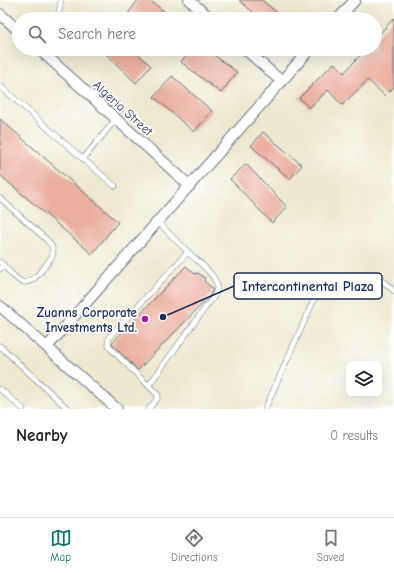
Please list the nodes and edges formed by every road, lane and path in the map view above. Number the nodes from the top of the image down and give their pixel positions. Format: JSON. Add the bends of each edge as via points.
{"nodes":[{"id":1,"x":61,"y":0,"type":"edge"},
{"id":2,"x":189,"y":0,"type":"edge"},
{"id":3,"x":355,"y":0,"type":"edge"},
{"id":4,"x":59,"y":12,"type":"edge"},
{"id":5,"x":203,"y":12,"type":"edge"},
{"id":6,"x":344,"y":12,"type":"edge"},
{"id":7,"x":0,"y":14,"type":"edge"},
{"id":8,"x":12,"y":25,"type":"edge"},
{"id":9,"x":49,"y":56,"type":"edge"},
{"id":10,"x":253,"y":56,"type":"edge"},
{"id":11,"x":304,"y":56,"type":"edge"},
{"id":12,"x":281,"y":81,"type":"junction"},
{"id":13,"x":0,"y":86,"type":"edge"},
{"id":14,"x":116,"y":119,"type":"junction"},
{"id":15,"x":83,"y":159,"type":"junction"},
{"id":16,"x":115,"y":186,"type":"dead end"},
{"id":17,"x":190,"y":186,"type":"junction"},
{"id":18,"x":0,"y":198,"type":"edge"},
{"id":19,"x":158,"y":222,"type":"junction"},
{"id":20,"x":188,"y":252,"type":"junction"},
{"id":21,"x":1,"y":266,"type":"edge"},
{"id":22,"x":394,"y":291,"type":"edge"},
{"id":23,"x":0,"y":306,"type":"edge"},
{"id":24,"x":0,"y":346,"type":"edge"},
{"id":25,"x":47,"y":347,"type":"junction"},
{"id":26,"x":149,"y":385,"type":"junction"},
{"id":27,"x":0,"y":389,"type":"edge"},
{"id":28,"x":23,"y":409,"type":"edge"},
{"id":29,"x":68,"y":409,"type":"edge"},
{"id":30,"x":117,"y":409,"type":"edge"},
{"id":31,"x":149,"y":409,"type":"edge"},
{"id":32,"x":265,"y":409,"type":"edge"}],
"edges":[{"from":1,"to":4,"type":"lane"},
{"from":2,"to":5,"type":"street"},
{"from":3,"to":6,"type":"street"},
{"from":7,"to":8,"type":"street"},
{"from":9,"to":14,"type":"street","name":"Algeria Street"},
{"from":10,"to":12,"type":"street"},
{"from":11,"to":12,"type":"street"},
{"from":12,"to":17,"type":"street"},
{"from":13,"to":15,"type":"lane"},
{"from":14,"to":15,"type":"lane"},
{"from":14,"to":17,"type":"street","name":"Algeria Street"},
{"from":15,"to":16,"type":"lane"},
{"from":17,"to":19,"type":"street"},
{"from":18,"to":21,"type":"lane","via":[[48,240],[53,255],[34,280],[27,282],[20,281]]},
{"from":19,"to":20,"type":"lane"},
{"from":19,"to":25,"type":"street"},
{"from":20,"to":26,"type":"lane","via":[[212,274],[218,287],[215,295]]},
{"from":20,"to":26,"type":"lane","via":[[109,337],[110,348]]},
{"from":22,"to":32,"type":"lane","via":[[384,282],[360,275],[335,278],[316,293]]},
{"from":23,"to":25,"type":"street"},
{"from":24,"to":29,"type":"lane"},
{"from":25,"to":30,"type":"street"},
{"from":26,"to":31,"type":"lane","via":[[158,394]]},
{"from":27,"to":28,"type":"lane"}]}
